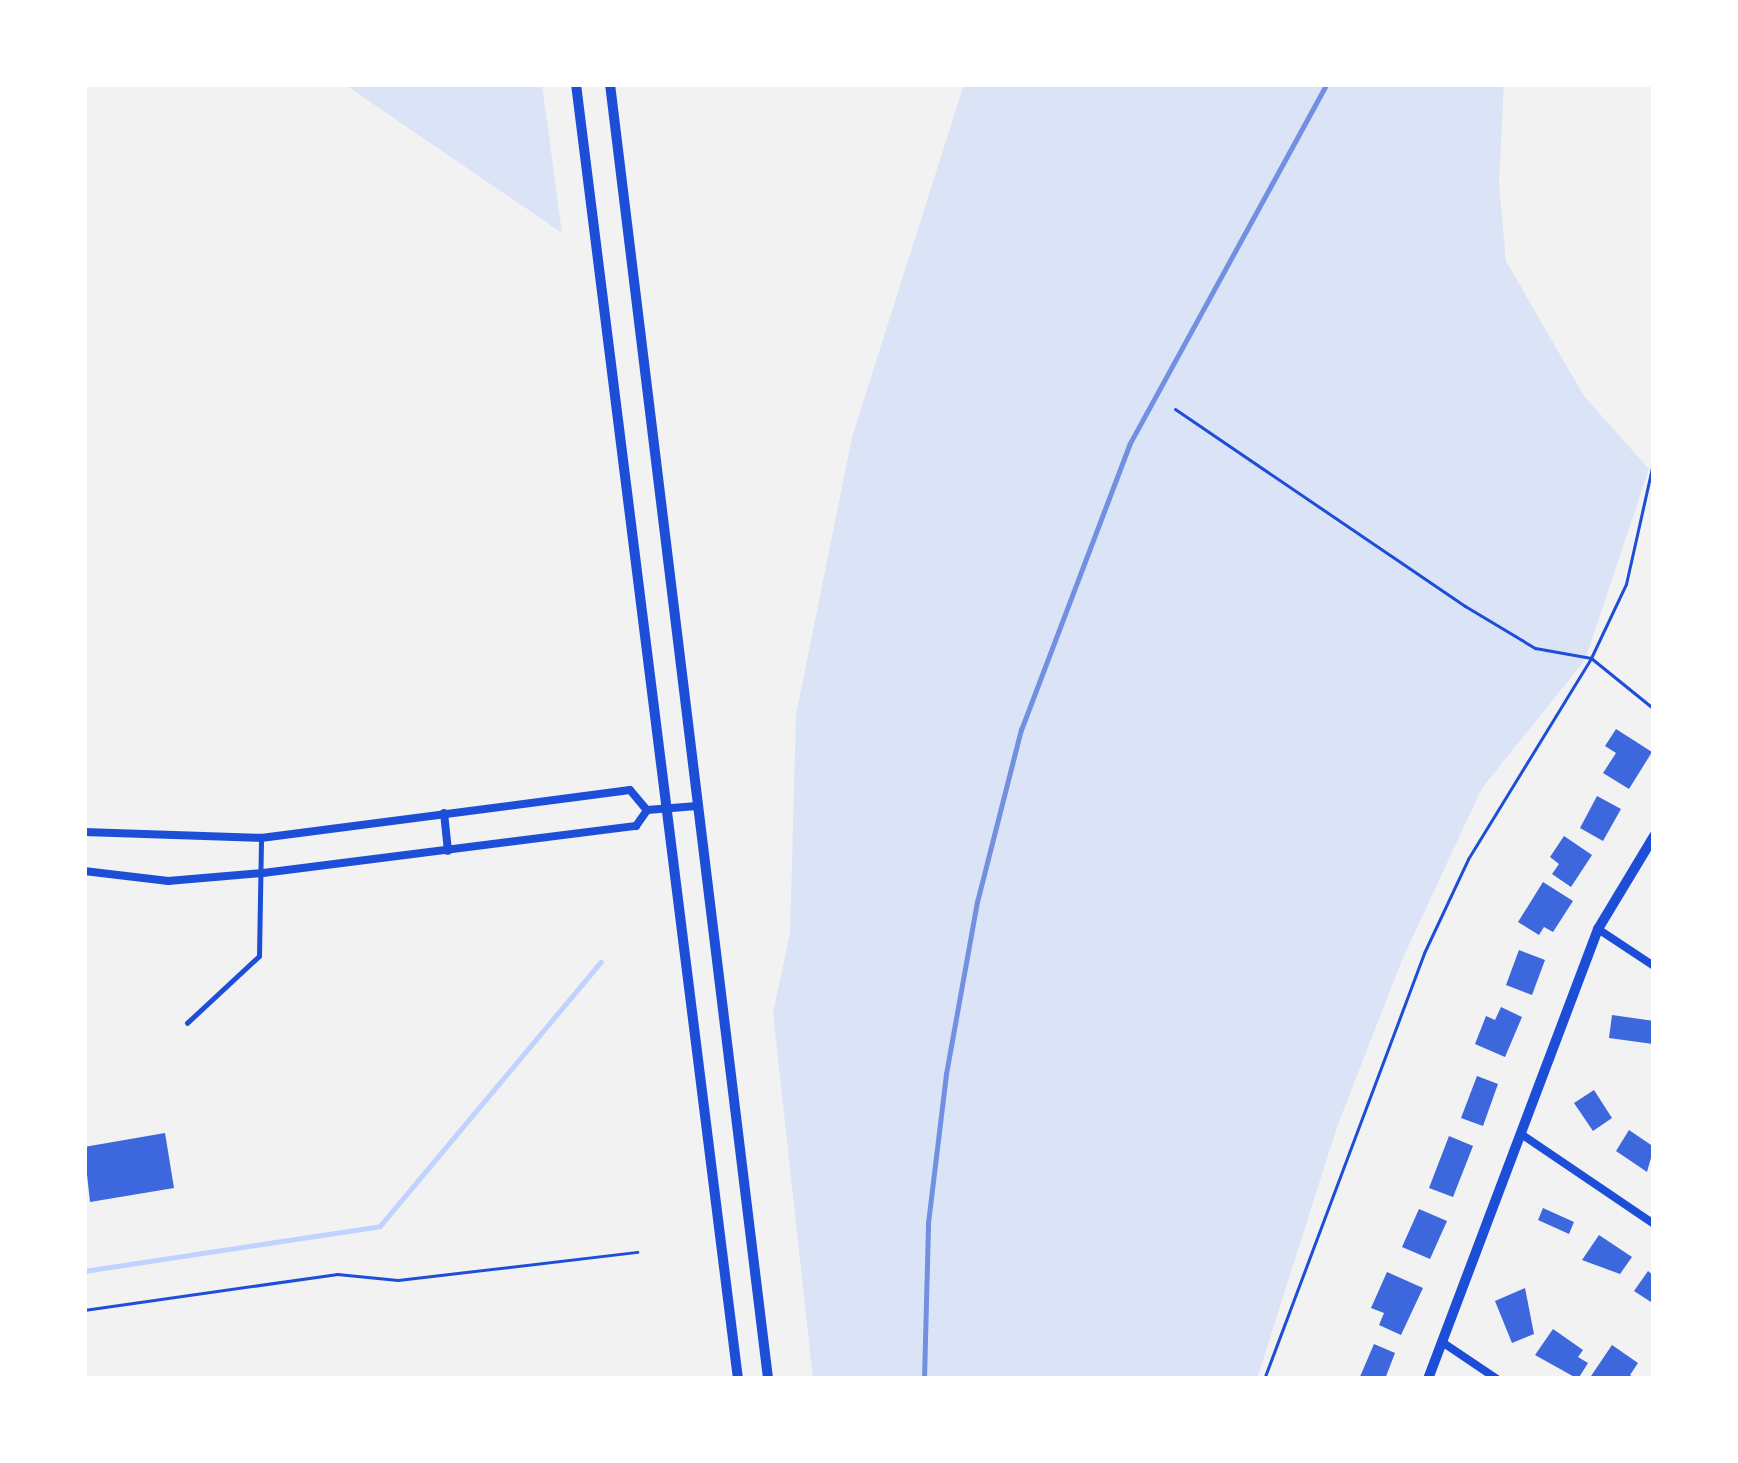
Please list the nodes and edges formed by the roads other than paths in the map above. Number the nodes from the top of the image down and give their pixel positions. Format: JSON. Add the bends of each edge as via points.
{"nodes":[{"id":1,"x":576,"y":84,"type":"edge"},
{"id":2,"x":610,"y":84,"type":"edge"},
{"id":3,"x":697,"y":806,"type":"junction"},
{"id":4,"x":669,"y":808,"type":"junction"},
{"id":5,"x":647,"y":810,"type":"junction"},
{"id":6,"x":443,"y":813,"type":"junction"},
{"id":7,"x":84,"y":832,"type":"edge"},
{"id":8,"x":1654,"y":836,"type":"edge"},
{"id":9,"x":260,"y":838,"type":"junction"},
{"id":10,"x":448,"y":851,"type":"junction"},
{"id":11,"x":84,"y":871,"type":"edge"},
{"id":12,"x":262,"y":873,"type":"junction"},
{"id":13,"x":1598,"y":929,"type":"junction"},
{"id":14,"x":1654,"y":967,"type":"edge"},
{"id":15,"x":187,"y":1023,"type":"dead end"},
{"id":16,"x":1518,"y":1132,"type":"junction"},
{"id":17,"x":1654,"y":1224,"type":"edge"},
{"id":18,"x":1442,"y":1342,"type":"junction"},
{"id":19,"x":738,"y":1379,"type":"edge"},
{"id":20,"x":769,"y":1379,"type":"edge"},
{"id":21,"x":1428,"y":1379,"type":"edge"},
{"id":22,"x":1497,"y":1379,"type":"edge"}],
"edges":[{"from":1,"to":4,"type":"street"},
{"from":2,"to":3,"type":"street"},
{"from":3,"to":4,"type":"street"},
{"from":3,"to":20,"type":"street"},
{"from":4,"to":5,"type":"street"},
{"from":4,"to":19,"type":"street"},
{"from":5,"to":6,"type":"street","via":[[630,790]]},
{"from":5,"to":10,"type":"street","via":[[636,826]]},
{"from":6,"to":9,"type":"street"},
{"from":6,"to":10,"type":"street"},
{"from":7,"to":9,"type":"street"},
{"from":8,"to":13,"type":"street"},
{"from":9,"to":12,"type":"lane"},
{"from":10,"to":12,"type":"street"},
{"from":11,"to":12,"type":"street","via":[[168,881]]},
{"from":12,"to":15,"type":"lane","via":[[259,956]]},
{"from":13,"to":14,"type":"street"},
{"from":13,"to":16,"type":"street"},
{"from":16,"to":17,"type":"street"},
{"from":16,"to":18,"type":"street"},
{"from":18,"to":21,"type":"street"},
{"from":18,"to":22,"type":"street"}]}
